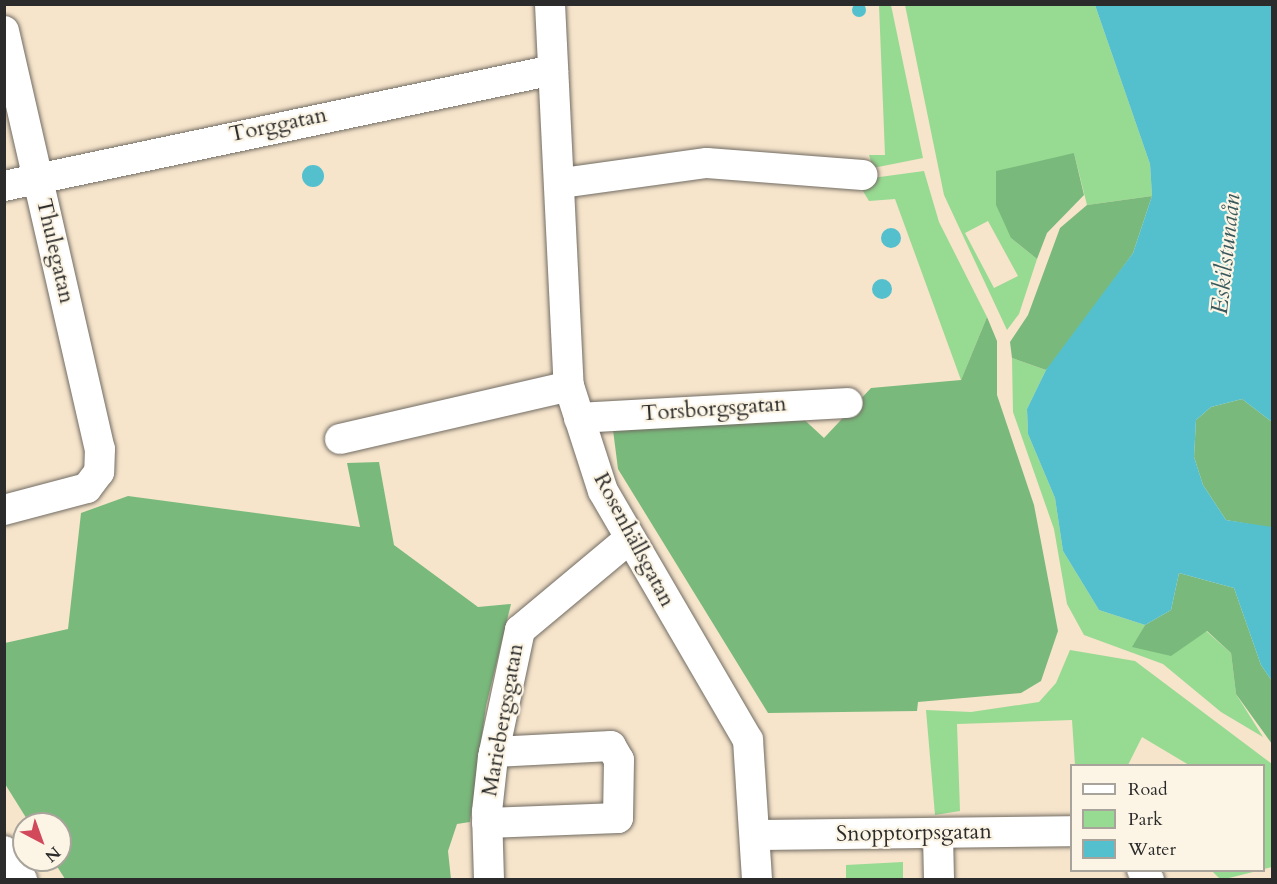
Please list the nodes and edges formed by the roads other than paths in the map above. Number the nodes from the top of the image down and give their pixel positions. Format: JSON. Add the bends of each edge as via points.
{"nodes":[{"id":1,"x":550,"y":4,"type":"edge"},
{"id":2,"x":4,"y":31,"type":"edge"},
{"id":3,"x":553,"y":70,"type":"junction"},
{"id":4,"x":863,"y":175,"type":"dead end"},
{"id":5,"x":38,"y":179,"type":"junction"},
{"id":6,"x":562,"y":183,"type":"junction"},
{"id":7,"x":4,"y":186,"type":"edge"},
{"id":8,"x":569,"y":386,"type":"junction"},
{"id":9,"x":848,"y":403,"type":"dead end"},
{"id":10,"x":579,"y":418,"type":"junction"},
{"id":11,"x":340,"y":439,"type":"dead end"},
{"id":12,"x":4,"y":510,"type":"edge"},
{"id":13,"x":629,"y":539,"type":"junction"},
{"id":14,"x":494,"y":752,"type":"junction"},
{"id":15,"x":487,"y":823,"type":"junction"},
{"id":16,"x":1070,"y":831,"type":"edge"},
{"id":17,"x":756,"y":835,"type":"junction"},
{"id":18,"x":938,"y":835,"type":"junction"},
{"id":19,"x":4,"y":851,"type":"edge"},
{"id":20,"x":22,"y":879,"type":"edge"},
{"id":21,"x":489,"y":879,"type":"edge"},
{"id":22,"x":757,"y":879,"type":"edge"},
{"id":23,"x":939,"y":879,"type":"edge"}],
"edges":[{"from":1,"to":3,"type":"street","name":"Rosenhällsgatan"},
{"from":2,"to":5,"type":"street","name":"Thulegatan"},
{"from":3,"to":5,"type":"street","name":"Torggatan"},
{"from":3,"to":6,"type":"street","name":"Rosenhällsgatan"},
{"from":4,"to":6,"type":"street","via":[[707,163]]},
{"from":5,"to":7,"type":"street","name":"Torggatan"},
{"from":5,"to":12,"type":"street","name":"Thulegatan","via":[[100,449],[99,472],[87,488]]},
{"from":6,"to":8,"type":"street","name":"Rosenhällsgatan"},
{"from":8,"to":10,"type":"street","name":"Rosenhällsgatan"},
{"from":8,"to":11,"type":"street"},
{"from":9,"to":10,"type":"street","name":"Torsborgsgatan"},
{"from":10,"to":13,"type":"street","name":"Rosenhällsgatan","via":[[603,491]]},
{"from":13,"to":14,"type":"street","name":"Mariebergsgatan","via":[[520,630]]},
{"from":13,"to":17,"type":"street","name":"Rosenhällsgatan","via":[[748,740]]},
{"from":14,"to":15,"type":"street","name":"Mariebergsgatan"},
{"from":14,"to":15,"type":"street","via":[[610,746],[619,760],[618,818]]},
{"from":15,"to":21,"type":"street","name":"Mariebergsgatan"},
{"from":16,"to":18,"type":"street","name":"Snopptorpsgatan"},
{"from":17,"to":18,"type":"street","name":"Snopptorpsgatan"},
{"from":17,"to":22,"type":"street","name":"Rosenhällsgatan"},
{"from":18,"to":23,"type":"street"},
{"from":19,"to":20,"type":"street"}]}
